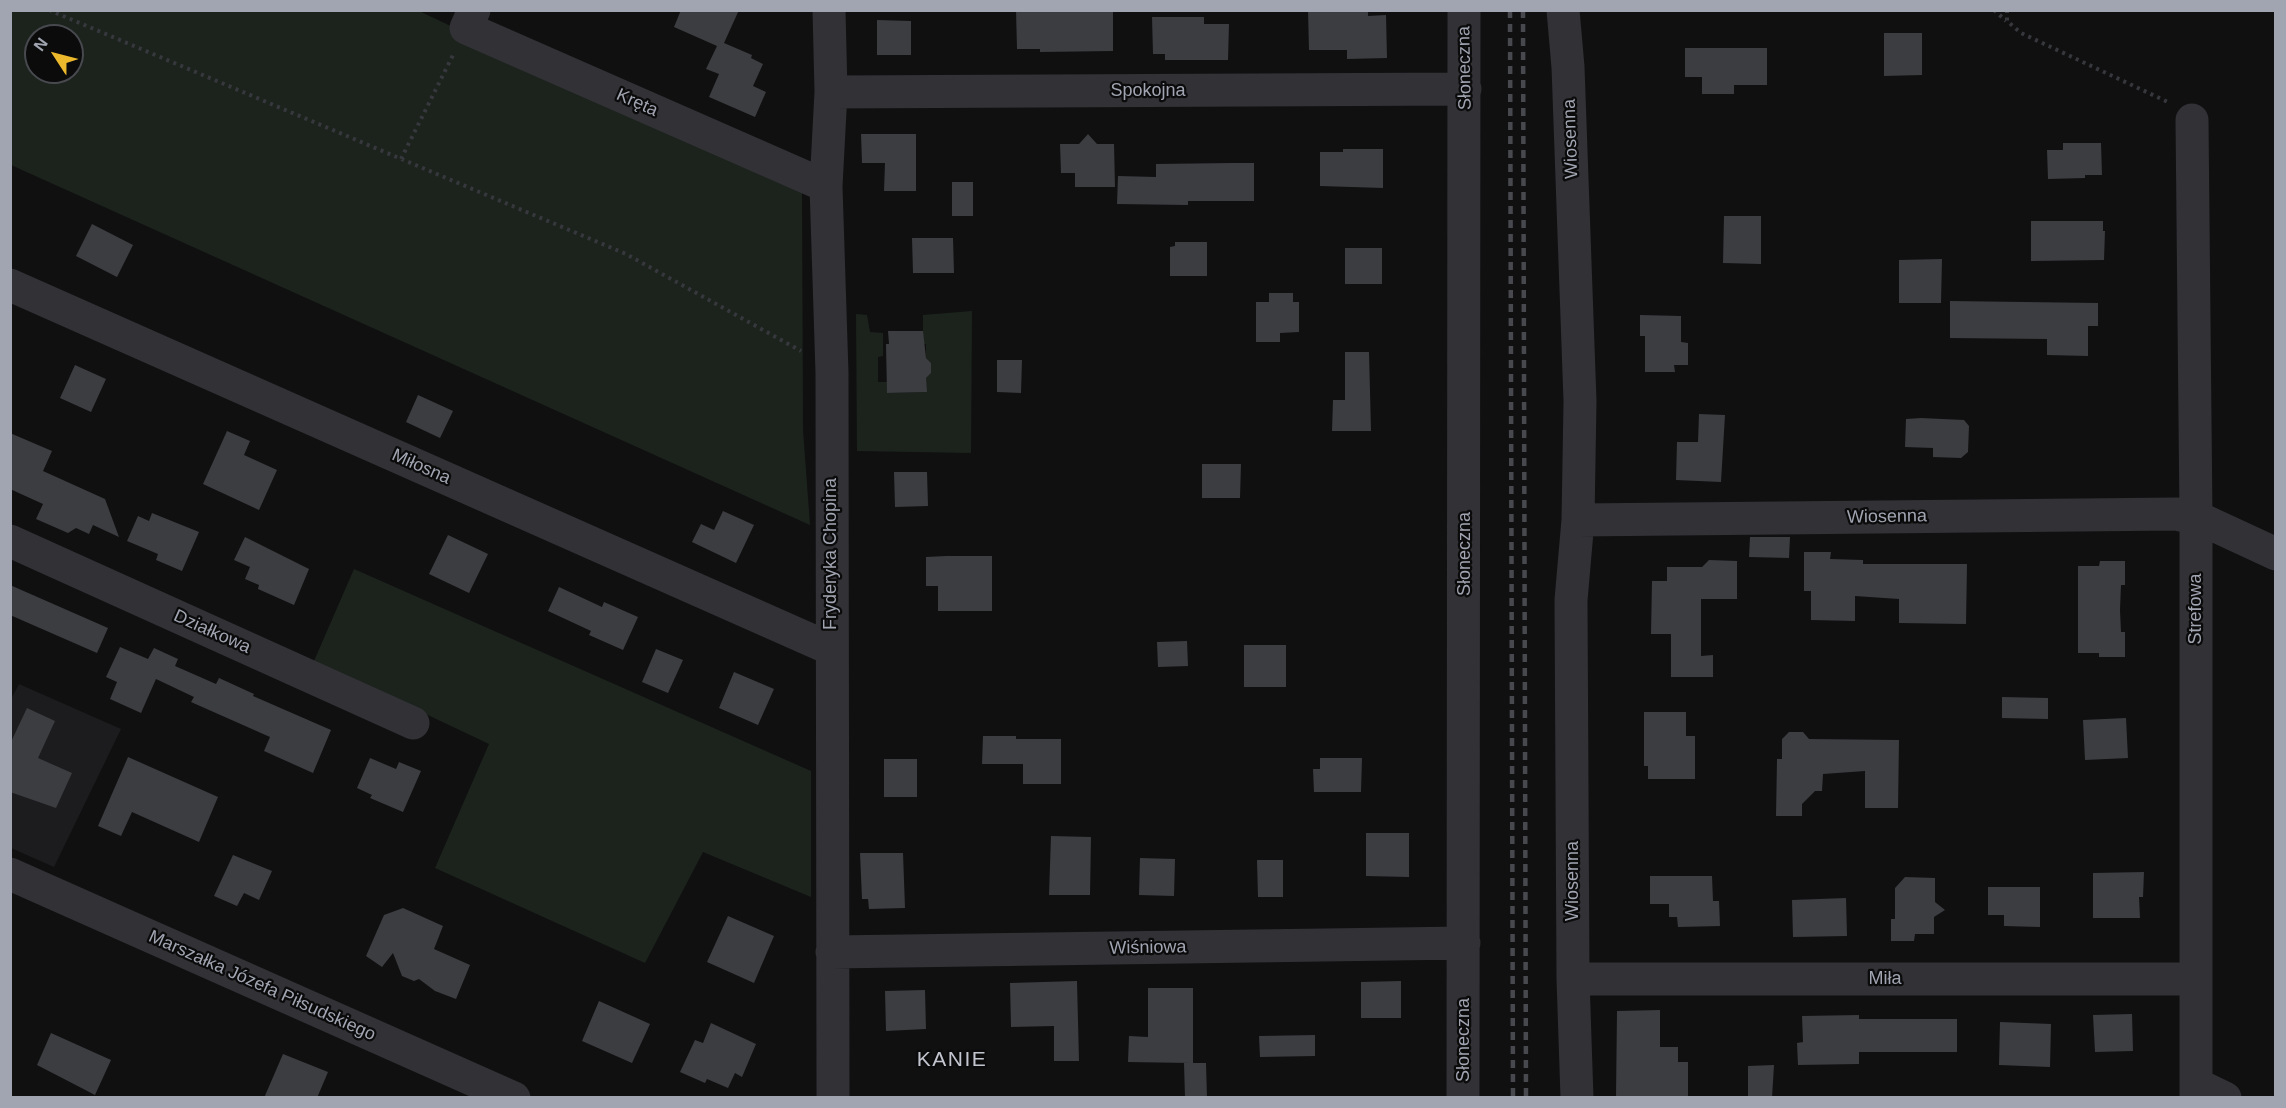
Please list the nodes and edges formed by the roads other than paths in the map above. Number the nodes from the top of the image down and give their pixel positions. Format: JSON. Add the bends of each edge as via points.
{"nodes":[{"id":1,"x":829,"y":10,"type":"edge"},
{"id":2,"x":1464,"y":10,"type":"edge"},
{"id":3,"x":1563,"y":10,"type":"edge"},
{"id":4,"x":470,"y":19,"type":"edge"},
{"id":5,"x":1466,"y":89,"type":"junction"},
{"id":6,"x":831,"y":92,"type":"junction"},
{"id":7,"x":2192,"y":120,"type":"road end"},
{"id":8,"x":826,"y":186,"type":"junction"},
{"id":9,"x":10,"y":285,"type":"edge"},
{"id":10,"x":2196,"y":518,"type":"junction"},
{"id":11,"x":1578,"y":520,"type":"junction"},
{"id":12,"x":10,"y":542,"type":"edge"},
{"id":13,"x":2276,"y":554,"type":"edge"},
{"id":14,"x":831,"y":649,"type":"junction"},
{"id":15,"x":412,"y":723,"type":"dead end"},
{"id":16,"x":10,"y":874,"type":"edge"},
{"id":17,"x":1464,"y":943,"type":"junction"},
{"id":18,"x":832,"y":952,"type":"junction"},
{"id":19,"x":1573,"y":979,"type":"junction"},
{"id":20,"x":2196,"y":979,"type":"junction"},
{"id":21,"x":2196,"y":1091,"type":"edge"},
{"id":22,"x":514,"y":1098,"type":"edge"},
{"id":23,"x":832,"y":1098,"type":"edge"},
{"id":24,"x":1463,"y":1098,"type":"edge"},
{"id":25,"x":1577,"y":1098,"type":"edge"},
{"id":26,"x":2225,"y":1098,"type":"edge"}],
"edges":[{"from":1,"to":6,"type":"street","name":"Fryderyka Chopina"},
{"from":2,"to":5,"type":"street","name":"Słoneczna"},
{"from":3,"to":11,"type":"street","name":"Wiosenna","via":[[1580,401]]},
{"from":4,"to":8,"type":"street","name":"Kręta"},
{"from":5,"to":6,"type":"street","name":"Spokojna"},
{"from":5,"to":17,"type":"street","name":"Słoneczna"},
{"from":6,"to":8,"type":"street","name":"Fryderyka Chopina"},
{"from":7,"to":10,"type":"street","name":"Strefowa"},
{"from":8,"to":14,"type":"street","name":"Fryderyka Chopina","via":[[831,365]]},
{"from":9,"to":14,"type":"street","name":"Miłosna"},
{"from":10,"to":11,"type":"street","name":"Wiosenna","via":[[2177,514]]},
{"from":10,"to":13,"type":"street","name":"Wiosenna"},
{"from":10,"to":20,"type":"street","name":"Strefowa"},
{"from":11,"to":19,"type":"street","name":"Wiosenna","via":[[1571,600]]},
{"from":12,"to":15,"type":"street","name":"Działkowa"},
{"from":14,"to":18,"type":"street","name":"Fryderyka Chopina"},
{"from":16,"to":22,"type":"street","name":"Marszałka Józefa Piłsudskiego"},
{"from":17,"to":18,"type":"street","name":"Wiśniowa"},
{"from":17,"to":24,"type":"street","name":"Słoneczna"},
{"from":18,"to":23,"type":"street","name":"Fryderyka Chopina"},
{"from":19,"to":20,"type":"street","name":"Miła"},
{"from":19,"to":25,"type":"street","name":"Wiosenna"},
{"from":20,"to":21,"type":"street","name":"Strefowa"},
{"from":21,"to":26,"type":"street"}]}
